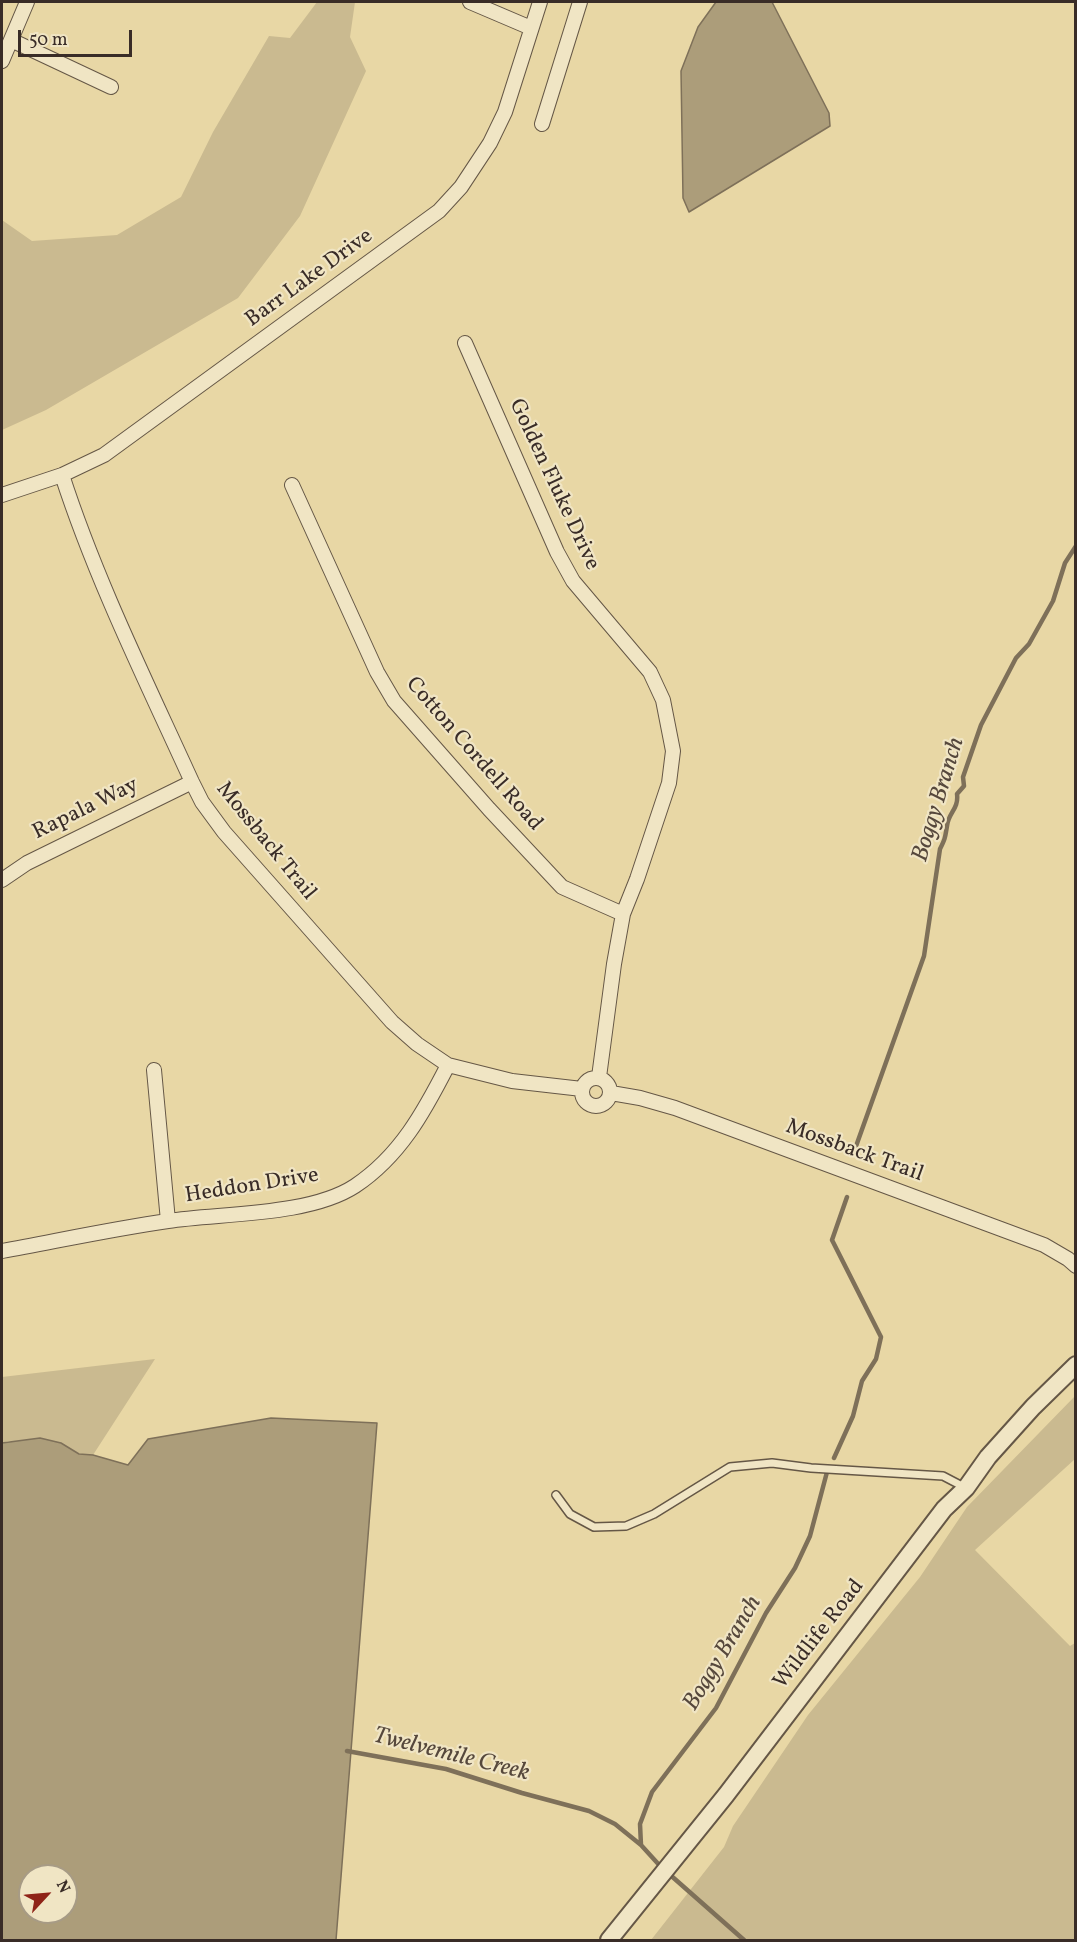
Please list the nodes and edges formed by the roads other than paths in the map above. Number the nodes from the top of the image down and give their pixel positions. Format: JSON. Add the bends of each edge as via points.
{"nodes":[{"id":1,"x":27,"y":2,"type":"edge"},
{"id":2,"x":470,"y":2,"type":"edge"},
{"id":3,"x":540,"y":2,"type":"edge"},
{"id":4,"x":580,"y":2,"type":"edge"},
{"id":5,"x":531,"y":28,"type":"junction"},
{"id":6,"x":11,"y":40,"type":"junction"},
{"id":7,"x":2,"y":61,"type":"edge"},
{"id":8,"x":111,"y":87,"type":"dead end"},
{"id":9,"x":542,"y":123,"type":"dead end"},
{"id":10,"x":465,"y":343,"type":"dead end"},
{"id":11,"x":62,"y":475,"type":"junction"},
{"id":12,"x":292,"y":485,"type":"dead end"},
{"id":13,"x":2,"y":495,"type":"edge"},
{"id":14,"x":192,"y":782,"type":"junction"},
{"id":15,"x":2,"y":880,"type":"edge"},
{"id":16,"x":623,"y":914,"type":"junction"},
{"id":17,"x":448,"y":1065,"type":"junction"},
{"id":18,"x":154,"y":1070,"type":"dead end"},
{"id":19,"x":599,"y":1077,"type":"junction"},
{"id":20,"x":582,"y":1089,"type":"junction"},
{"id":21,"x":610,"y":1094,"type":"junction"},
{"id":22,"x":168,"y":1221,"type":"junction"},
{"id":23,"x":2,"y":1251,"type":"edge"},
{"id":24,"x":1076,"y":1266,"type":"edge"},
{"id":25,"x":1076,"y":1365,"type":"edge"},
{"id":26,"x":966,"y":1488,"type":"junction"},
{"id":27,"x":556,"y":1495,"type":"dead end"},
{"id":28,"x":609,"y":1941,"type":"edge"}],
"edges":[{"from":1,"to":6,"type":"street"},
{"from":2,"to":5,"type":"street"},
{"from":3,"to":5,"type":"street","name":"Barr Lake Drive"},
{"from":4,"to":9,"type":"street"},
{"from":5,"to":11,"type":"street","name":"Barr Lake Drive","via":[[505,112],[490,143],[461,187],[439,211],[104,455]]},
{"from":6,"to":7,"type":"street"},
{"from":6,"to":8,"type":"street"},
{"from":10,"to":16,"type":"street","name":"Golden Fluke Drive","via":[[573,581],[650,672],[663,700],[673,751],[669,783]]},
{"from":11,"to":13,"type":"street","name":"Barr Lake Drive"},
{"from":11,"to":14,"type":"street","name":"Mossback Trail","via":[[100,579]]},
{"from":12,"to":16,"type":"street","name":"Cotton Cordell Road","via":[[394,701],[562,887]]},
{"from":14,"to":15,"type":"street","name":"Rapala Way","via":[[27,863]]},
{"from":14,"to":17,"type":"street","name":"Mossback Trail","via":[[224,832],[392,1022]]},
{"from":16,"to":19,"type":"street","name":"Golden Fluke Drive"},
{"from":17,"to":20,"type":"street","name":"Mossback Trail","via":[[512,1081]]},
{"from":17,"to":22,"type":"street","name":"Heddon Drive","via":[[401,1145],[380,1167],[352,1187],[286,1208]]},
{"from":18,"to":22,"type":"street"},
{"from":19,"to":20,"type":"street","via":[[589,1079]]},
{"from":19,"to":21,"type":"street","via":[[607,1082]]},
{"from":20,"to":21,"type":"street","name":"Mossback Trail","via":[[585,1100],[597,1106],[605,1103]]},
{"from":21,"to":24,"type":"street","name":"Mossback Trail","via":[[687,1112],[1044,1245]]},
{"from":22,"to":23,"type":"street","name":"Heddon Drive"},
{"from":25,"to":26,"type":"street","name":"Wildlife Road","via":[[988,1457]]},
{"from":26,"to":27,"type":"lane","via":[[943,1476],[772,1463],[730,1467],[654,1514],[626,1526],[604,1527],[594,1527],[570,1514]]},
{"from":26,"to":28,"type":"street","name":"Wildlife Road","via":[[944,1509]]}]}
